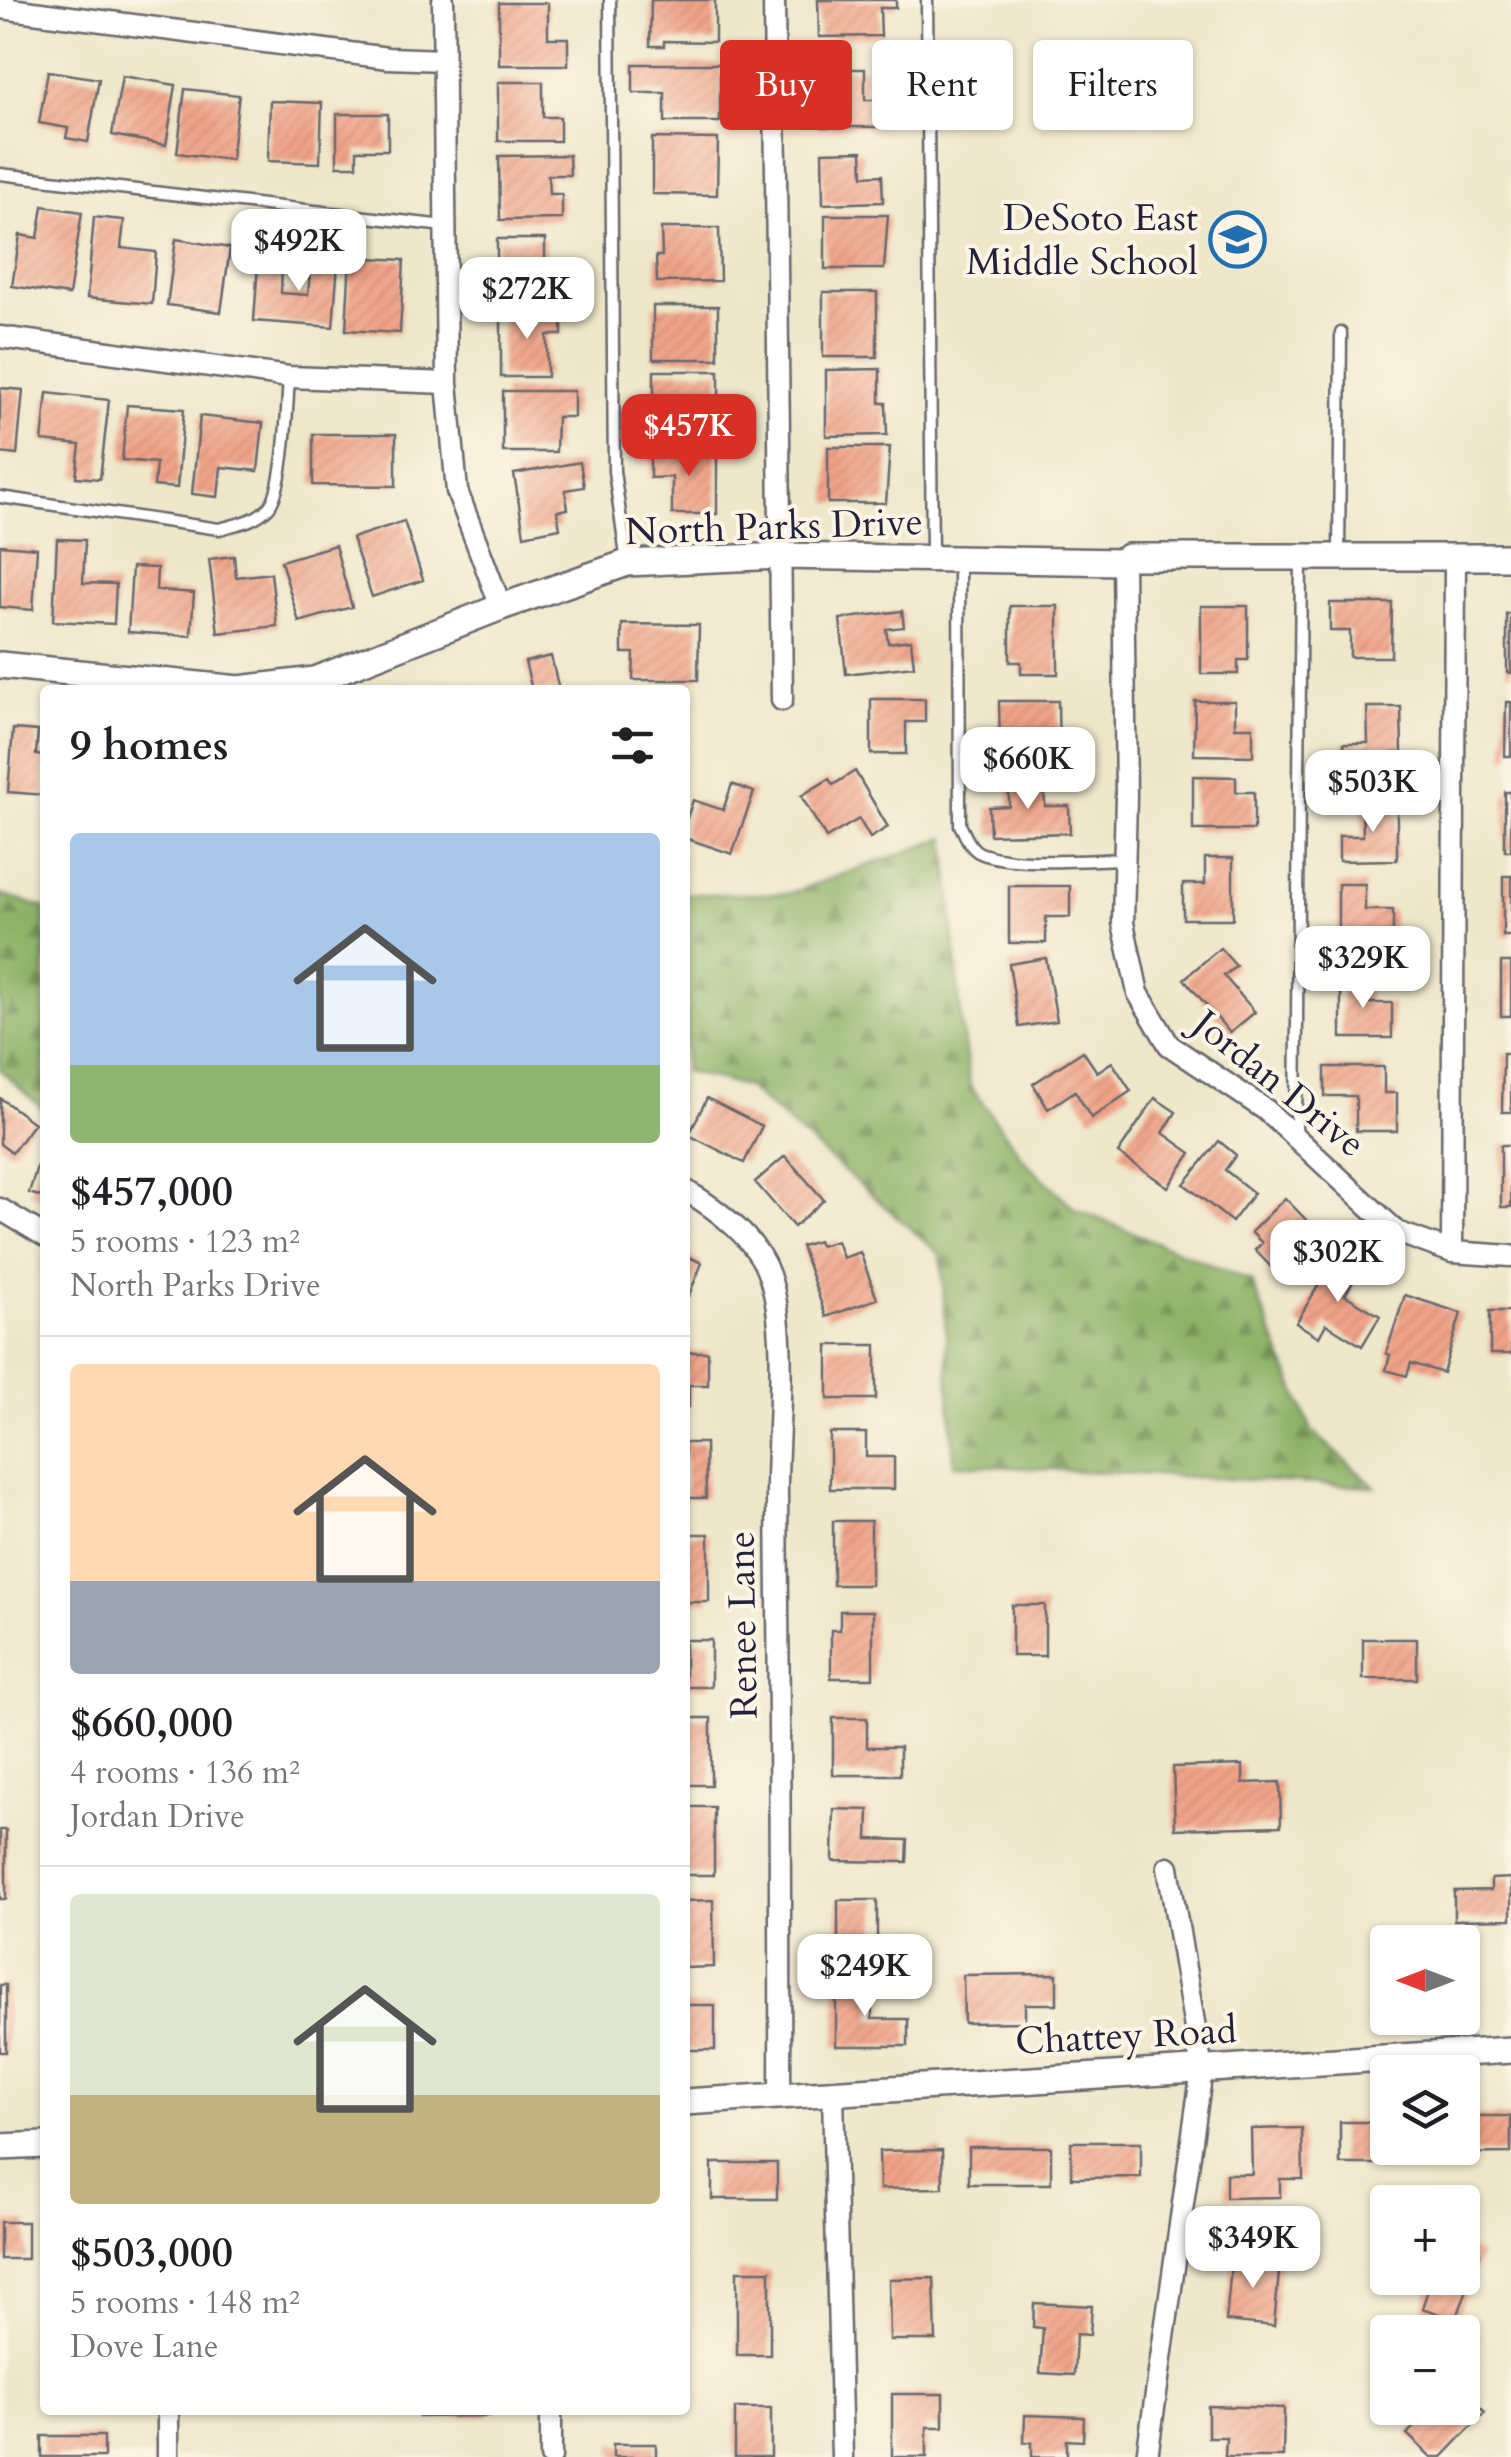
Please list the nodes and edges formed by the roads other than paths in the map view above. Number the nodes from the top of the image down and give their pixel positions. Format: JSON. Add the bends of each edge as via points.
{"nodes":[{"id":1,"x":4,"y":0,"type":"edge"},
{"id":2,"x":443,"y":0,"type":"edge"},
{"id":3,"x":610,"y":0,"type":"edge"},
{"id":4,"x":774,"y":0,"type":"edge"},
{"id":5,"x":926,"y":0,"type":"edge"},
{"id":6,"x":444,"y":60,"type":"junction"},
{"id":7,"x":0,"y":174,"type":"edge"},
{"id":8,"x":446,"y":226,"type":"junction"},
{"id":9,"x":1340,"y":332,"type":"dead end"},
{"id":10,"x":0,"y":337,"type":"edge"},
{"id":11,"x":289,"y":377,"type":"junction"},
{"id":12,"x":447,"y":383,"type":"junction"},
{"id":13,"x":0,"y":498,"type":"edge"},
{"id":14,"x":778,"y":556,"type":"junction"},
{"id":15,"x":1301,"y":556,"type":"junction"},
{"id":16,"x":1339,"y":556,"type":"junction"},
{"id":17,"x":1455,"y":557,"type":"junction"},
{"id":18,"x":1511,"y":557,"type":"edge"},
{"id":19,"x":932,"y":559,"type":"junction"},
{"id":20,"x":959,"y":559,"type":"junction"},
{"id":21,"x":1123,"y":562,"type":"junction"},
{"id":22,"x":627,"y":564,"type":"junction"},
{"id":23,"x":501,"y":606,"type":"junction"},
{"id":24,"x":0,"y":666,"type":"edge"},
{"id":25,"x":189,"y":685,"type":"edge"},
{"id":26,"x":317,"y":685,"type":"edge"},
{"id":27,"x":782,"y":700,"type":"dead end"},
{"id":28,"x":1125,"y":859,"type":"junction"},
{"id":29,"x":1296,"y":1138,"type":"junction"},
{"id":30,"x":690,"y":1193,"type":"edge"},
{"id":31,"x":0,"y":1209,"type":"edge"},
{"id":32,"x":40,"y":1233,"type":"edge"},
{"id":33,"x":1452,"y":1252,"type":"junction"},
{"id":34,"x":1511,"y":1256,"type":"edge"},
{"id":35,"x":1168,"y":1866,"type":"dead end"},
{"id":36,"x":1511,"y":2050,"type":"edge"},
{"id":37,"x":1202,"y":2070,"type":"junction"},
{"id":38,"x":833,"y":2094,"type":"junction"},
{"id":39,"x":780,"y":2096,"type":"junction"},
{"id":40,"x":690,"y":2102,"type":"edge"},
{"id":41,"x":40,"y":2145,"type":"edge"},
{"id":42,"x":0,"y":2148,"type":"edge"},
{"id":43,"x":168,"y":2415,"type":"edge"},
{"id":44,"x":550,"y":2415,"type":"edge"},
{"id":45,"x":168,"y":2457,"type":"edge"},
{"id":46,"x":552,"y":2457,"type":"edge"},
{"id":47,"x":842,"y":2457,"type":"edge"},
{"id":48,"x":1147,"y":2457,"type":"edge"}],
"edges":[{"from":1,"to":6,"type":"street","via":[[2,8],[72,19]]},
{"from":2,"to":6,"type":"street"},
{"from":3,"to":22,"type":"lane","via":[[614,472]]},
{"from":4,"to":14,"type":"street"},
{"from":5,"to":19,"type":"lane"},
{"from":6,"to":8,"type":"street"},
{"from":7,"to":8,"type":"lane"},
{"from":8,"to":12,"type":"street"},
{"from":9,"to":16,"type":"lane"},
{"from":10,"to":11,"type":"street"},
{"from":11,"to":12,"type":"street"},
{"from":11,"to":13,"type":"lane","via":[[272,504],[253,520],[219,528]]},
{"from":12,"to":23,"type":"street","via":[[457,492]]},
{"from":14,"to":19,"type":"street","name":"North Parks Drive"},
{"from":14,"to":22,"type":"street","name":"North Parks Drive"},
{"from":14,"to":27,"type":"street"},
{"from":15,"to":16,"type":"street","name":"North Parks Drive"},
{"from":15,"to":21,"type":"street","name":"North Parks Drive"},
{"from":15,"to":29,"type":"lane"},
{"from":16,"to":17,"type":"street","name":"North Parks Drive"},
{"from":17,"to":18,"type":"street","name":"North Parks Drive"},
{"from":17,"to":33,"type":"street"},
{"from":19,"to":20,"type":"street","name":"North Parks Drive"},
{"from":20,"to":21,"type":"street","name":"North Parks Drive"},
{"from":20,"to":28,"type":"lane","via":[[960,825],[971,846],[982,854],[1035,861]]},
{"from":21,"to":28,"type":"street","name":"Jordan Drive"},
{"from":22,"to":23,"type":"street","name":"North Parks Drive"},
{"from":23,"to":26,"type":"street","name":"North Parks Drive"},
{"from":24,"to":25,"type":"street","name":"North Parks Drive"},
{"from":28,"to":29,"type":"street","name":"Jordan Drive","via":[[1123,923],[1138,993],[1168,1045],[1266,1110]]},
{"from":29,"to":33,"type":"street","name":"Jordan Drive","via":[[1397,1232]]},
{"from":30,"to":39,"type":"street","name":"Renee Lane","via":[[745,1237],[769,1274],[779,1328]]},
{"from":31,"to":32,"type":"street"},
{"from":33,"to":34,"type":"street","name":"Jordan Drive"},
{"from":35,"to":37,"type":"street"},
{"from":36,"to":37,"type":"street","name":"Chattey Road"},
{"from":37,"to":38,"type":"street","name":"Chattey Road"},
{"from":37,"to":48,"type":"street"},
{"from":38,"to":39,"type":"street","name":"Chattey Road"},
{"from":38,"to":47,"type":"street"},
{"from":39,"to":40,"type":"street","name":"Chattey Road"},
{"from":41,"to":42,"type":"street"},
{"from":43,"to":45,"type":"street"},
{"from":44,"to":46,"type":"street"}]}
